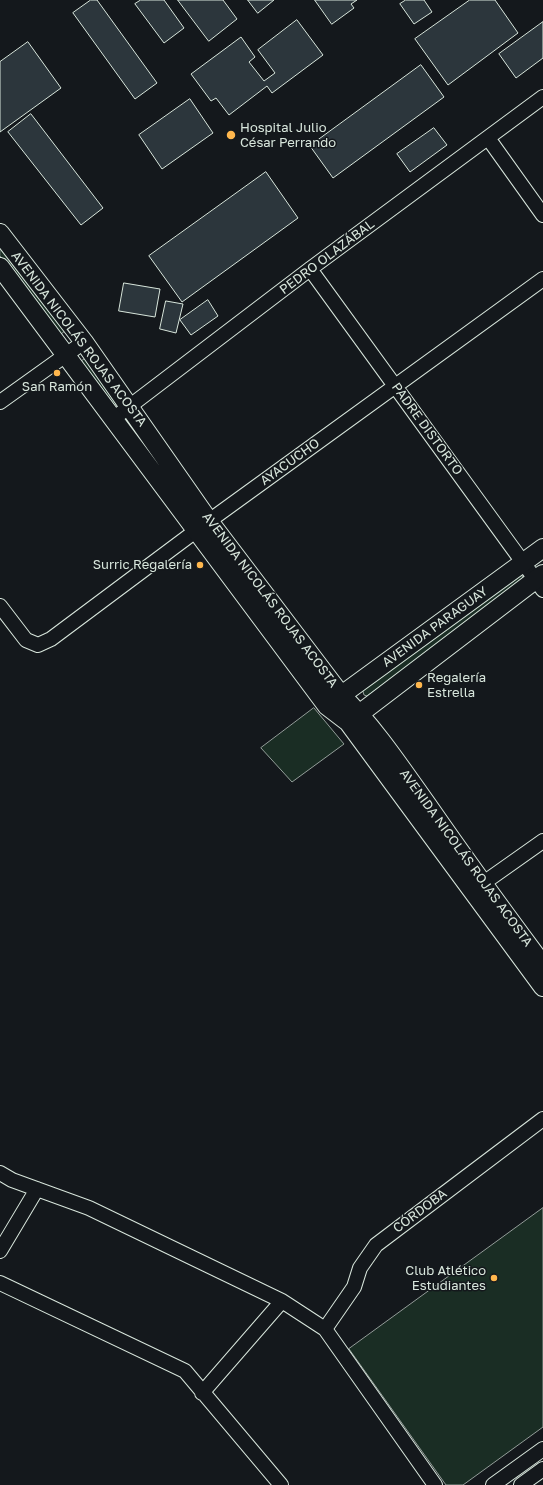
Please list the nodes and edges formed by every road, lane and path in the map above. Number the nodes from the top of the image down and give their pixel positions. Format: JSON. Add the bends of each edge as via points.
{"nodes":[{"id":1,"x":543,"y":97,"type":"edge"},
{"id":2,"x":488,"y":138,"type":"junction"},
{"id":3,"x":543,"y":215,"type":"edge"},
{"id":4,"x":0,"y":233,"type":"edge"},
{"id":5,"x":0,"y":267,"type":"edge"},
{"id":6,"x":310,"y":270,"type":"junction"},
{"id":7,"x":543,"y":279,"type":"edge"},
{"id":8,"x":84,"y":342,"type":"junction"},
{"id":9,"x":66,"y":355,"type":"junction"},
{"id":10,"x":396,"y":387,"type":"junction"},
{"id":11,"x":0,"y":402,"type":"edge"},
{"id":12,"x":130,"y":406,"type":"junction"},
{"id":13,"x":113,"y":420,"type":"junction"},
{"id":14,"x":203,"y":526,"type":"junction"},
{"id":15,"x":543,"y":548,"type":"edge"},
{"id":16,"x":523,"y":563,"type":"junction"},
{"id":17,"x":541,"y":581,"type":"edge"},
{"id":18,"x":0,"y":606,"type":"edge"},
{"id":19,"x":342,"y":695,"type":"junction"},
{"id":20,"x":327,"y":706,"type":"junction"},
{"id":21,"x":354,"y":718,"type":"junction"},
{"id":22,"x":543,"y":841,"type":"edge"},
{"id":23,"x":478,"y":887,"type":"junction"},
{"id":24,"x":543,"y":965,"type":"edge"},
{"id":25,"x":543,"y":987,"type":"edge"},
{"id":26,"x":543,"y":1118,"type":"edge"},
{"id":27,"x":0,"y":1173,"type":"edge"},
{"id":28,"x":37,"y":1189,"type":"junction"},
{"id":29,"x":0,"y":1251,"type":"edge"},
{"id":30,"x":0,"y":1283,"type":"edge"},
{"id":31,"x":282,"y":1301,"type":"junction"},
{"id":32,"x":326,"y":1329,"type":"junction"},
{"id":33,"x":202,"y":1392,"type":"junction"},
{"id":34,"x":543,"y":1449,"type":"edge"},
{"id":35,"x":543,"y":1469,"type":"edge"},
{"id":36,"x":281,"y":1485,"type":"edge"},
{"id":37,"x":435,"y":1485,"type":"edge"},
{"id":38,"x":493,"y":1485,"type":"edge"},
{"id":39,"x":521,"y":1485,"type":"edge"}],
"edges":[{"from":1,"to":2,"type":"street","name":"PEDRO OLAZÁBAL"},
{"from":2,"to":3,"type":"street"},
{"from":2,"to":6,"type":"street","name":"PEDRO OLAZÁBAL"},
{"from":4,"to":8,"type":"main road","name":"AVENIDA NICOLÁS ROJAS ACOSTA"},
{"from":5,"to":9,"type":"main road","name":"AVENIDA NICOLÁS ROJAS ACOSTA"},
{"from":6,"to":10,"type":"street","name":"PADRE DISTORTO"},
{"from":6,"to":12,"type":"street","name":"PEDRO OLAZÁBAL"},
{"from":7,"to":10,"type":"street","name":"AYACUCHO"},
{"from":8,"to":9,"type":"street"},
{"from":8,"to":12,"type":"main road","name":"AVENIDA NICOLÁS ROJAS ACOSTA"},
{"from":9,"to":11,"type":"street"},
{"from":9,"to":13,"type":"main road","name":"AVENIDA NICOLÁS ROJAS ACOSTA"},
{"from":10,"to":14,"type":"street","name":"AYACUCHO"},
{"from":10,"to":16,"type":"street","name":"PADRE DISTORTO"},
{"from":12,"to":13,"type":"street","name":"PEDRO OLAZÁBAL"},
{"from":12,"to":14,"type":"main road","name":"AVENIDA NICOLÁS ROJAS ACOSTA"},
{"from":13,"to":14,"type":"main road","name":"AVENIDA NICOLÁS ROJAS ACOSTA"},
{"from":14,"to":18,"type":"street","name":"AYACUCHO","via":[[51,639],[38,645],[26,640]]},
{"from":14,"to":19,"type":"main road","name":"AVENIDA NICOLÁS ROJAS ACOSTA"},
{"from":14,"to":20,"type":"main road","name":"AVENIDA NICOLÁS ROJAS ACOSTA"},
{"from":15,"to":16,"type":"main road","name":"AVENIDA PARAGUAY"},
{"from":16,"to":17,"type":"street","name":"PADRE DISTORTO"},
{"from":16,"to":19,"type":"main road","name":"AVENIDA PARAGUAY"},
{"from":17,"to":21,"type":"main road","name":"AVENIDA PARAGUAY"},
{"from":19,"to":20,"type":"main road","name":"AVENIDA PARAGUAY"},
{"from":19,"to":21,"type":"main road","name":"AVENIDA NICOLÁS ROJAS ACOSTA"},
{"from":20,"to":21,"type":"main road","name":"AVENIDA NICOLÁS ROJAS ACOSTA"},
{"from":21,"to":23,"type":"main road","name":"AVENIDA NICOLÁS ROJAS ACOSTA"},
{"from":22,"to":23,"type":"street"},
{"from":23,"to":24,"type":"main road","name":"AVENIDA NICOLÁS ROJAS ACOSTA"},
{"from":23,"to":25,"type":"main road","name":"AVENIDA NICOLÁS ROJAS ACOSTA"},
{"from":26,"to":32,"type":"street","name":"CÓRDOBA","via":[[376,1245],[360,1268],[354,1287]]},
{"from":27,"to":28,"type":"street"},
{"from":28,"to":29,"type":"street"},
{"from":28,"to":31,"type":"street","via":[[89,1208]]},
{"from":30,"to":33,"type":"street","via":[[185,1372]]},
{"from":31,"to":32,"type":"street"},
{"from":31,"to":33,"type":"street"},
{"from":32,"to":37,"type":"street"},
{"from":33,"to":36,"type":"street"},
{"from":34,"to":38,"type":"street"},
{"from":35,"to":39,"type":"street"}]}
